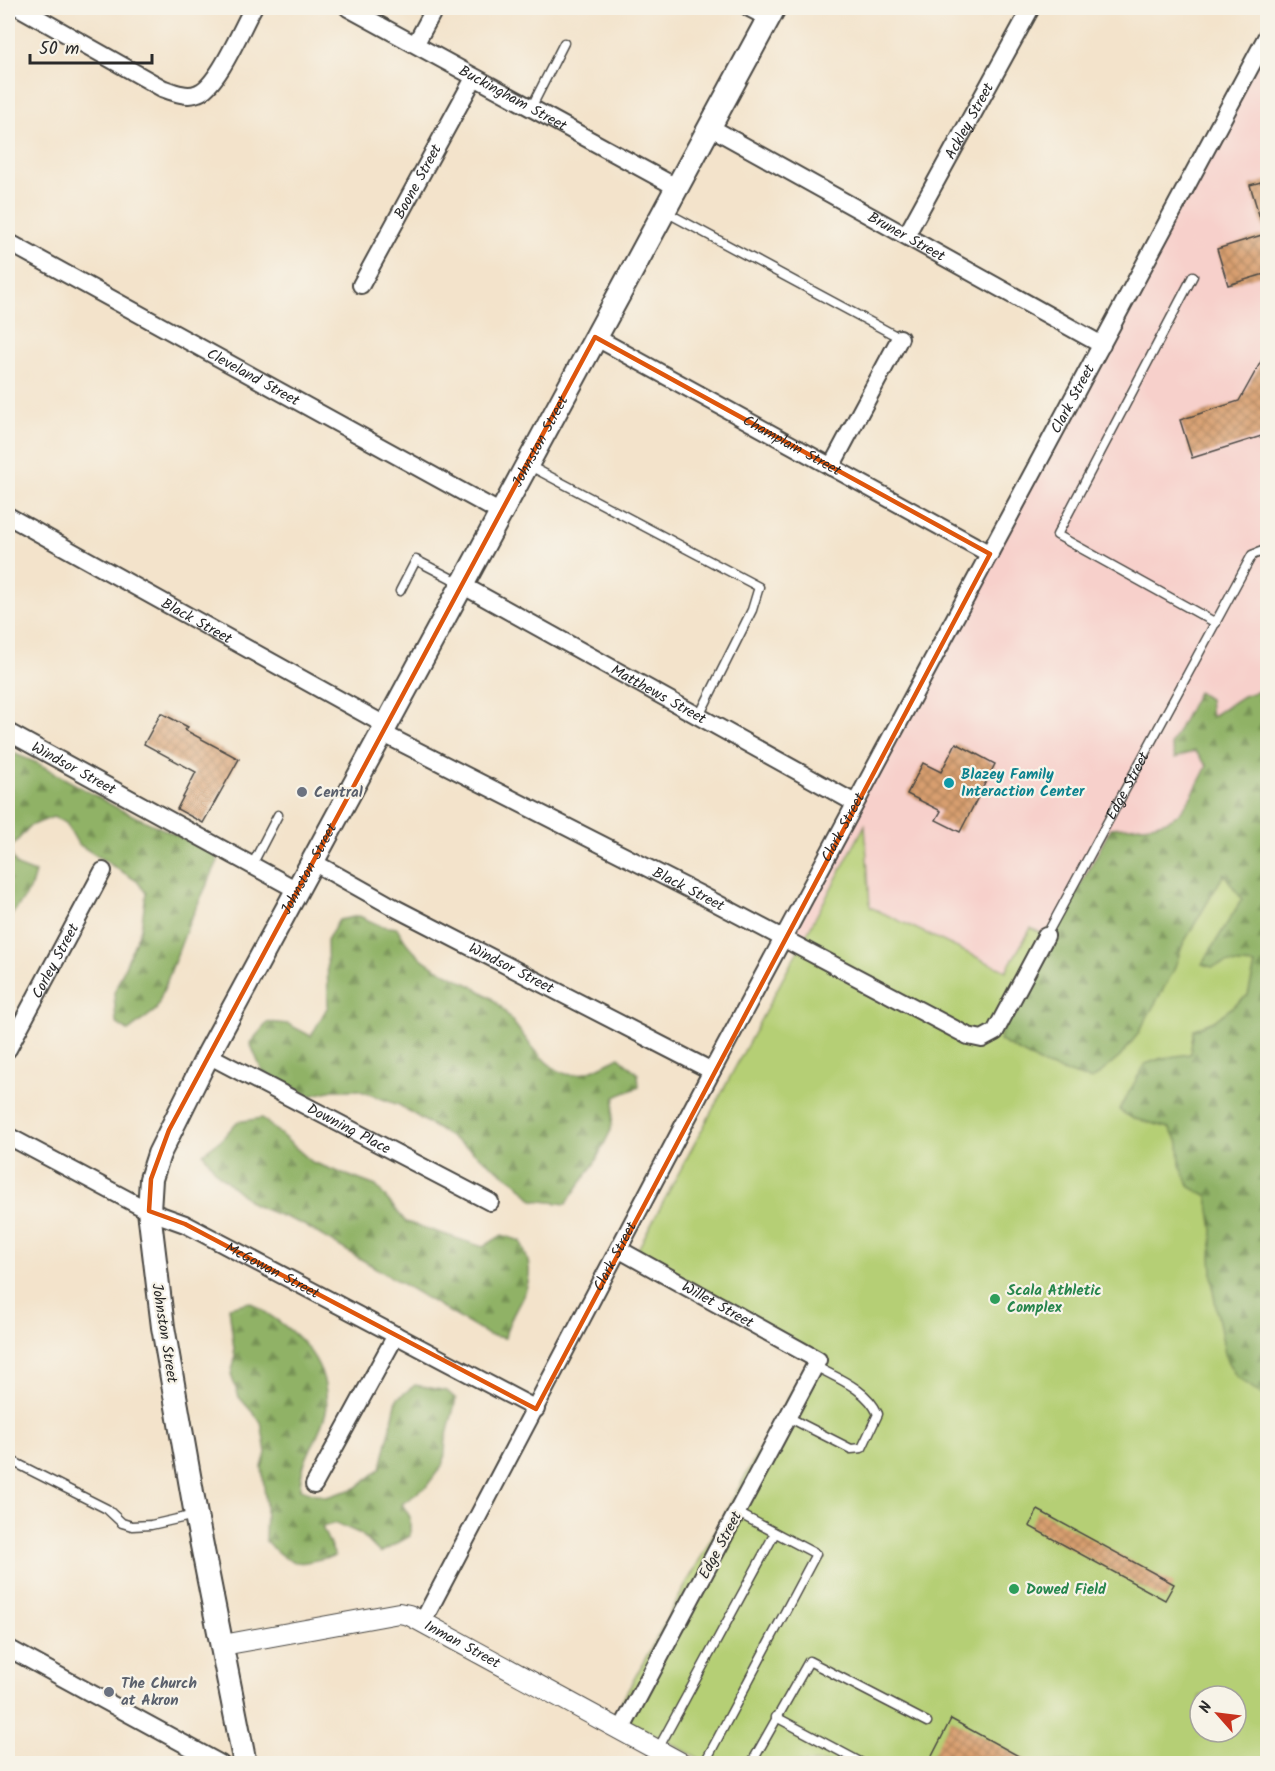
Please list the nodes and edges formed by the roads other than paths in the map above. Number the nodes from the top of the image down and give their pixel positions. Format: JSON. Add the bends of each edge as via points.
{"nodes":[{"id":1,"x":20,"y":8,"type":"edge"},
{"id":2,"x":253,"y":8,"type":"edge"},
{"id":3,"x":348,"y":8,"type":"edge"},
{"id":4,"x":435,"y":8,"type":"edge"},
{"id":5,"x":1031,"y":8,"type":"edge"},
{"id":6,"x":763,"y":11,"type":"edge"},
{"id":7,"x":1268,"y":34,"type":"edge"},
{"id":8,"x":564,"y":43,"type":"dead end"},
{"id":9,"x":416,"y":44,"type":"junction"},
{"id":10,"x":474,"y":78,"type":"junction"},
{"id":11,"x":531,"y":108,"type":"junction"},
{"id":12,"x":710,"y":127,"type":"junction"},
{"id":13,"x":676,"y":187,"type":"junction"},
{"id":14,"x":663,"y":211,"type":"junction"},
{"id":15,"x":907,"y":234,"type":"junction"},
{"id":16,"x":8,"y":242,"type":"edge"},
{"id":17,"x":1193,"y":276,"type":"dead end"},
{"id":18,"x":361,"y":285,"type":"dead end"},
{"id":19,"x":595,"y":338,"type":"junction"},
{"id":20,"x":900,"y":338,"type":"joint"},
{"id":21,"x":1102,"y":345,"type":"junction"},
{"id":22,"x":527,"y":465,"type":"junction"},
{"id":23,"x":831,"y":467,"type":"junction"},
{"id":24,"x":501,"y":513,"type":"junction"},
{"id":25,"x":8,"y":516,"type":"edge"},
{"id":26,"x":1268,"y":549,"type":"edge"},
{"id":27,"x":990,"y":554,"type":"junction"},
{"id":28,"x":462,"y":585,"type":"junction"},
{"id":29,"x":400,"y":591,"type":"dead end"},
{"id":30,"x":1216,"y":623,"type":"junction"},
{"id":31,"x":699,"y":716,"type":"junction"},
{"id":32,"x":383,"y":729,"type":"junction"},
{"id":33,"x":8,"y":732,"type":"edge"},
{"id":34,"x":855,"y":803,"type":"junction"},
{"id":35,"x":278,"y":815,"type":"dead end"},
{"id":36,"x":313,"y":862,"type":"junction"},
{"id":37,"x":252,"y":865,"type":"junction"},
{"id":38,"x":103,"y":871,"type":"dead end"},
{"id":39,"x":297,"y":890,"type":"junction"},
{"id":40,"x":1046,"y":936,"type":"joint"},
{"id":41,"x":785,"y":939,"type":"junction"},
{"id":42,"x":995,"y":1032,"type":"joint"},
{"id":43,"x":8,"y":1049,"type":"edge"},
{"id":44,"x":208,"y":1055,"type":"junction"},
{"id":45,"x":712,"y":1071,"type":"junction"},
{"id":46,"x":8,"y":1136,"type":"edge"},
{"id":47,"x":490,"y":1202,"type":"dead end"},
{"id":48,"x":149,"y":1211,"type":"junction"},
{"id":49,"x":620,"y":1250,"type":"junction"},
{"id":50,"x":396,"y":1335,"type":"junction"},
{"id":51,"x":816,"y":1363,"type":"junction"},
{"id":52,"x":536,"y":1409,"type":"junction"},
{"id":53,"x":788,"y":1417,"type":"junction"},
{"id":54,"x":8,"y":1459,"type":"edge"},
{"id":55,"x":314,"y":1485,"type":"dead end"},
{"id":56,"x":738,"y":1513,"type":"junction"},
{"id":57,"x":196,"y":1515,"type":"junction"},
{"id":58,"x":775,"y":1533,"type":"junction"},
{"id":59,"x":423,"y":1621,"type":"junction"},
{"id":60,"x":223,"y":1645,"type":"junction"},
{"id":61,"x":8,"y":1648,"type":"edge"},
{"id":62,"x":776,"y":1717,"type":"junction"},
{"id":63,"x":927,"y":1722,"type":"dead end"},
{"id":64,"x":621,"y":1730,"type":"junction"},
{"id":65,"x":658,"y":1750,"type":"junction"},
{"id":66,"x":221,"y":1764,"type":"edge"},
{"id":67,"x":245,"y":1764,"type":"edge"},
{"id":68,"x":683,"y":1764,"type":"edge"},
{"id":69,"x":704,"y":1764,"type":"edge"},
{"id":70,"x":751,"y":1764,"type":"edge"},
{"id":71,"x":864,"y":1764,"type":"edge"}],
"edges":[{"from":1,"to":2,"type":"street","via":[[162,88],[193,95],[201,93],[215,77]]},
{"from":3,"to":9,"type":"street","name":"Buckingham Street"},
{"from":4,"to":9,"type":"street"},
{"from":5,"to":15,"type":"street","name":"Ackley Street"},
{"from":6,"to":12,"type":"main road","name":"Johnston Street"},
{"from":7,"to":21,"type":"street","name":"Clark Street"},
{"from":8,"to":11,"type":"lane"},
{"from":9,"to":10,"type":"street","name":"Buckingham Street"},
{"from":10,"to":11,"type":"street","name":"Buckingham Street"},
{"from":10,"to":18,"type":"street","name":"Boone Street"},
{"from":11,"to":13,"type":"street","name":"Buckingham Street"},
{"from":12,"to":13,"type":"main road","name":"Johnston Street"},
{"from":12,"to":15,"type":"street","name":"Bruner Street"},
{"from":13,"to":14,"type":"main road","name":"Johnston Street"},
{"from":14,"to":19,"type":"main road","name":"Johnston Street"},
{"from":14,"to":20,"type":"lane"},
{"from":15,"to":21,"type":"street","name":"Bruner Street"},
{"from":16,"to":24,"type":"street","name":"Cleveland Street"},
{"from":17,"to":30,"type":"lane","via":[[1057,535]]},
{"from":19,"to":22,"type":"main road","name":"Johnston Street"},
{"from":19,"to":23,"type":"street","name":"Champlain Street"},
{"from":20,"to":23,"type":"street"},
{"from":21,"to":27,"type":"street","name":"Clark Street"},
{"from":22,"to":24,"type":"main road","name":"Johnston Street"},
{"from":22,"to":31,"type":"lane","via":[[759,588]]},
{"from":23,"to":27,"type":"street","name":"Champlain Street"},
{"from":24,"to":28,"type":"main road","name":"Johnston Street"},
{"from":25,"to":32,"type":"street","name":"Black Street"},
{"from":26,"to":30,"type":"lane","name":"Edge Street","via":[[1252,555]]},
{"from":27,"to":34,"type":"street","name":"Clark Street"},
{"from":28,"to":29,"type":"lane","via":[[416,560]]},
{"from":28,"to":31,"type":"street","name":"Matthews Street"},
{"from":28,"to":32,"type":"main road","name":"Johnston Street"},
{"from":30,"to":40,"type":"lane","name":"Edge Street"},
{"from":31,"to":34,"type":"street","name":"Matthews Street"},
{"from":32,"to":36,"type":"main road","name":"Johnston Street"},
{"from":32,"to":41,"type":"street","name":"Black Street"},
{"from":33,"to":37,"type":"street","name":"Windsor Street"},
{"from":34,"to":41,"type":"street","name":"Clark Street"},
{"from":35,"to":37,"type":"lane"},
{"from":36,"to":39,"type":"main road","name":"Johnston Street"},
{"from":36,"to":45,"type":"street","name":"Windsor Street"},
{"from":37,"to":39,"type":"street","name":"Windsor Street"},
{"from":38,"to":43,"type":"street","name":"Corley Street"},
{"from":39,"to":44,"type":"main road","name":"Johnston Street"},
{"from":40,"to":42,"type":"street","name":"Edge Street"},
{"from":41,"to":42,"type":"street","name":"Black Street","via":[[968,1036],[982,1039]]},
{"from":41,"to":45,"type":"street","name":"Clark Street"},
{"from":44,"to":47,"type":"street","name":"Downing Place"},
{"from":44,"to":48,"type":"main road","name":"Johnston Street","via":[[159,1154],[151,1179]]},
{"from":45,"to":49,"type":"street","name":"Clark Street"},
{"from":46,"to":48,"type":"street","name":"McGowan Street"},
{"from":48,"to":50,"type":"street","name":"McGowan Street","via":[[185,1224]]},
{"from":48,"to":57,"type":"main road","name":"Johnston Street","via":[[163,1327]]},
{"from":49,"to":51,"type":"street","name":"Willet Street"},
{"from":49,"to":52,"type":"street","name":"Clark Street"},
{"from":50,"to":52,"type":"street","name":"McGowan Street"},
{"from":50,"to":55,"type":"street"},
{"from":51,"to":53,"type":"street","name":"Edge Street"},
{"from":51,"to":53,"type":"lane","via":[[873,1403],[878,1414],[866,1441],[862,1448],[851,1449]]},
{"from":52,"to":59,"type":"street","name":"Clark Street"},
{"from":53,"to":56,"type":"street","name":"Edge Street"},
{"from":54,"to":57,"type":"lane","via":[[107,1509],[122,1523],[132,1526]]},
{"from":56,"to":58,"type":"lane"},
{"from":56,"to":64,"type":"street","name":"Edge Street"},
{"from":57,"to":60,"type":"main road","name":"Johnston Street"},
{"from":58,"to":65,"type":"lane"},
{"from":58,"to":69,"type":"lane","via":[[816,1554]]},
{"from":59,"to":60,"type":"street","name":"Inman Street","via":[[399,1613]]},
{"from":59,"to":64,"type":"street","name":"Inman Street"},
{"from":60,"to":67,"type":"main road","name":"Johnston Street"},
{"from":61,"to":66,"type":"street"},
{"from":62,"to":63,"type":"lane","via":[[809,1661]]},
{"from":62,"to":70,"type":"lane"},
{"from":62,"to":71,"type":"lane"},
{"from":64,"to":65,"type":"street","name":"Inman Street"},
{"from":65,"to":68,"type":"street","name":"Inman Street"}]}
